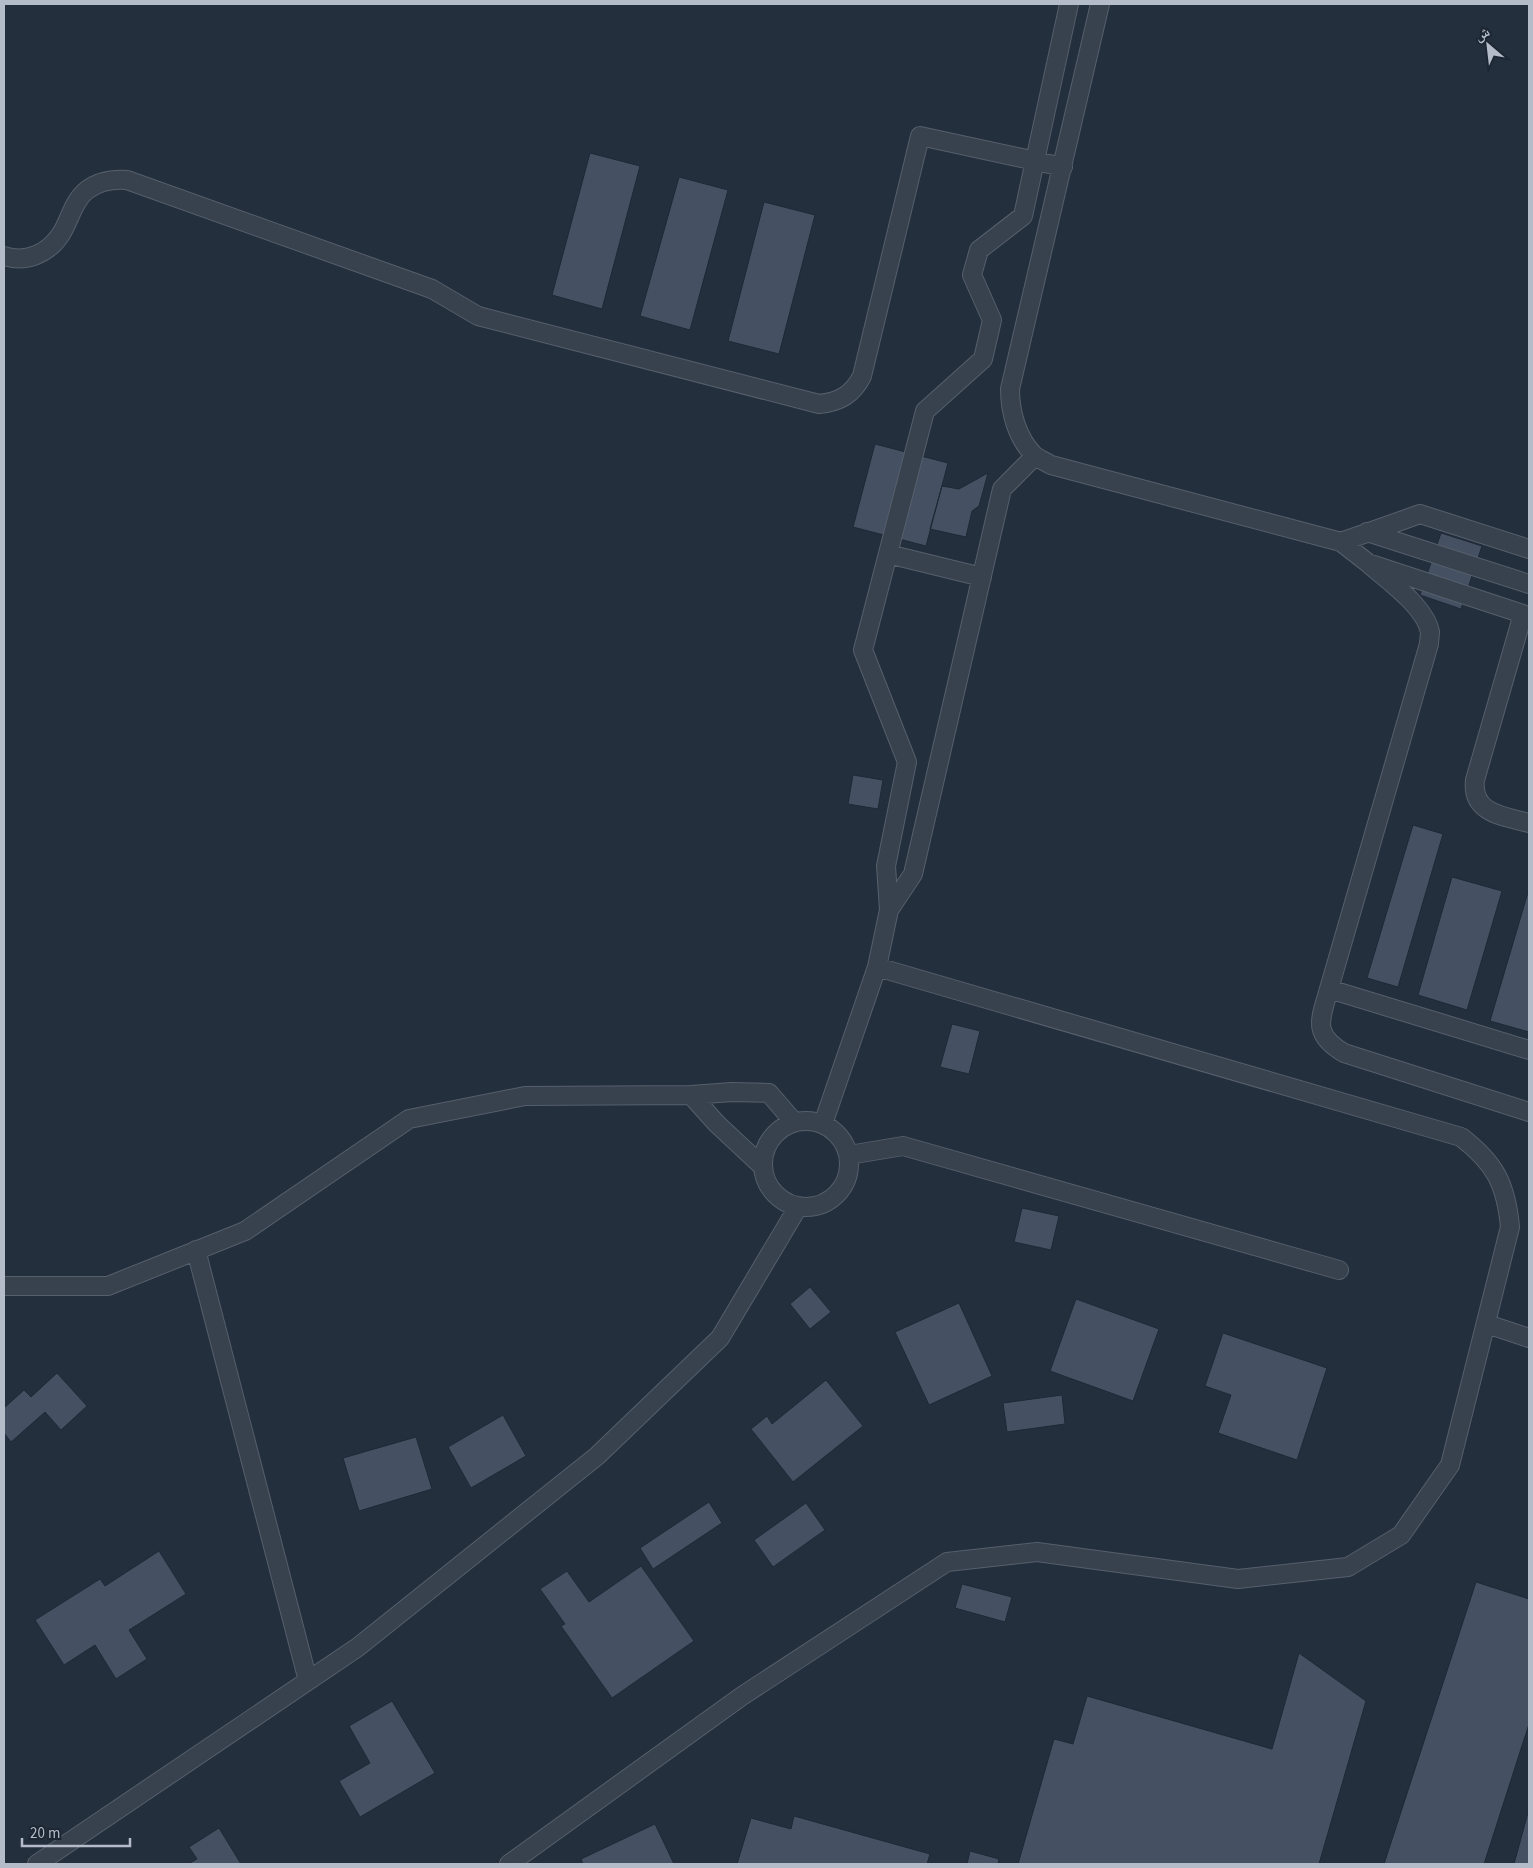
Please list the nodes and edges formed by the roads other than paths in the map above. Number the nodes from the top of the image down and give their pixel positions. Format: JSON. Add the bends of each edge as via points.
{"nodes":[{"id":1,"x":1069,"y":4,"type":"edge"},
{"id":2,"x":1100,"y":4,"type":"edge"},
{"id":3,"x":1036,"y":162,"type":"junction"},
{"id":4,"x":1063,"y":167,"type":"junction"},
{"id":5,"x":4,"y":256,"type":"edge"},
{"id":6,"x":1035,"y":456,"type":"junction"},
{"id":7,"x":1367,"y":532,"type":"junction"},
{"id":8,"x":1341,"y":542,"type":"junction"},
{"id":9,"x":1529,"y":549,"type":"edge"},
{"id":10,"x":888,"y":554,"type":"junction"},
{"id":11,"x":1368,"y":563,"type":"junction"},
{"id":12,"x":982,"y":577,"type":"junction"},
{"id":13,"x":1529,"y":584,"type":"edge"},
{"id":14,"x":1529,"y":823,"type":"edge"},
{"id":15,"x":889,"y":910,"type":"junction"},
{"id":16,"x":877,"y":967,"type":"junction"},
{"id":17,"x":1329,"y":989,"type":"junction"},
{"id":18,"x":1529,"y":1050,"type":"edge"},
{"id":19,"x":691,"y":1095,"type":"junction"},
{"id":20,"x":1529,"y":1112,"type":"edge"},
{"id":21,"x":794,"y":1122,"type":"junction"},
{"id":22,"x":823,"y":1124,"type":"junction"},
{"id":23,"x":849,"y":1155,"type":"junction"},
{"id":24,"x":762,"y":1166,"type":"junction"},
{"id":25,"x":798,"y":1207,"type":"junction"},
{"id":26,"x":196,"y":1250,"type":"junction"},
{"id":27,"x":1339,"y":1270,"type":"dead end"},
{"id":28,"x":4,"y":1286,"type":"edge"},
{"id":29,"x":1487,"y":1324,"type":"junction"},
{"id":30,"x":1529,"y":1338,"type":"edge"},
{"id":31,"x":308,"y":1680,"type":"junction"},
{"id":32,"x":37,"y":1864,"type":"edge"},
{"id":33,"x":509,"y":1864,"type":"edge"}],
"edges":[{"from":1,"to":3,"type":"lane"},
{"from":2,"to":4,"type":"lane"},
{"from":3,"to":4,"type":"lane"},
{"from":3,"to":5,"type":"lane","via":[[920,136],[862,376],[856,388],[845,396],[819,404],[478,316],[432,289],[128,180],[112,179],[86,191],[61,234],[39,254],[26,259]]},
{"from":3,"to":10,"type":"lane","via":[[1023,216],[979,250],[972,275],[992,320],[983,360],[924,411]]},
{"from":4,"to":6,"type":"lane","via":[[1010,389],[1012,413],[1022,440]]},
{"from":6,"to":8,"type":"lane","via":[[1051,465]]},
{"from":6,"to":12,"type":"lane","via":[[1002,489]]},
{"from":7,"to":8,"type":"lane"},
{"from":7,"to":9,"type":"lane","via":[[1420,514]]},
{"from":7,"to":13,"type":"lane"},
{"from":8,"to":11,"type":"lane"},
{"from":10,"to":12,"type":"lane"},
{"from":10,"to":15,"type":"lane","via":[[863,650],[907,762],[886,866]]},
{"from":11,"to":14,"type":"lane","via":[[1523,614],[1474,790],[1481,806]]},
{"from":11,"to":17,"type":"lane","via":[[1416,606],[1430,633],[1429,644]]},
{"from":12,"to":15,"type":"lane","via":[[913,874]]},
{"from":15,"to":16,"type":"lane"},
{"from":16,"to":22,"type":"lane"},
{"from":16,"to":29,"type":"lane","via":[[1461,1136],[1481,1152],[1498,1176],[1508,1203],[1510,1227]]},
{"from":17,"to":18,"type":"lane"},
{"from":17,"to":20,"type":"lane","via":[[1320,1027],[1333,1046],[1344,1053]]},
{"from":19,"to":21,"type":"lane","via":[[769,1093]]},
{"from":19,"to":24,"type":"lane"},
{"from":19,"to":26,"type":"lane","via":[[525,1096],[409,1119],[245,1231]]},
{"from":21,"to":22,"type":"lane","via":[[809,1120]]},
{"from":21,"to":24,"type":"lane","via":[[770,1138]]},
{"from":22,"to":23,"type":"lane","via":[[835,1131]]},
{"from":23,"to":25,"type":"lane","via":[[850,1170],[837,1194],[826,1203]]},
{"from":23,"to":27,"type":"lane","via":[[902,1146]]},
{"from":24,"to":25,"type":"lane","via":[[765,1180],[773,1193]]},
{"from":25,"to":31,"type":"lane","via":[[720,1338],[597,1456],[358,1647]]},
{"from":26,"to":28,"type":"lane","via":[[108,1286]]},
{"from":26,"to":31,"type":"lane"},
{"from":29,"to":30,"type":"lane"},
{"from":29,"to":33,"type":"lane","via":[[1450,1465],[1401,1535],[1348,1567],[1238,1579],[1037,1552],[947,1562],[742,1696]]},
{"from":31,"to":32,"type":"lane"}]}
